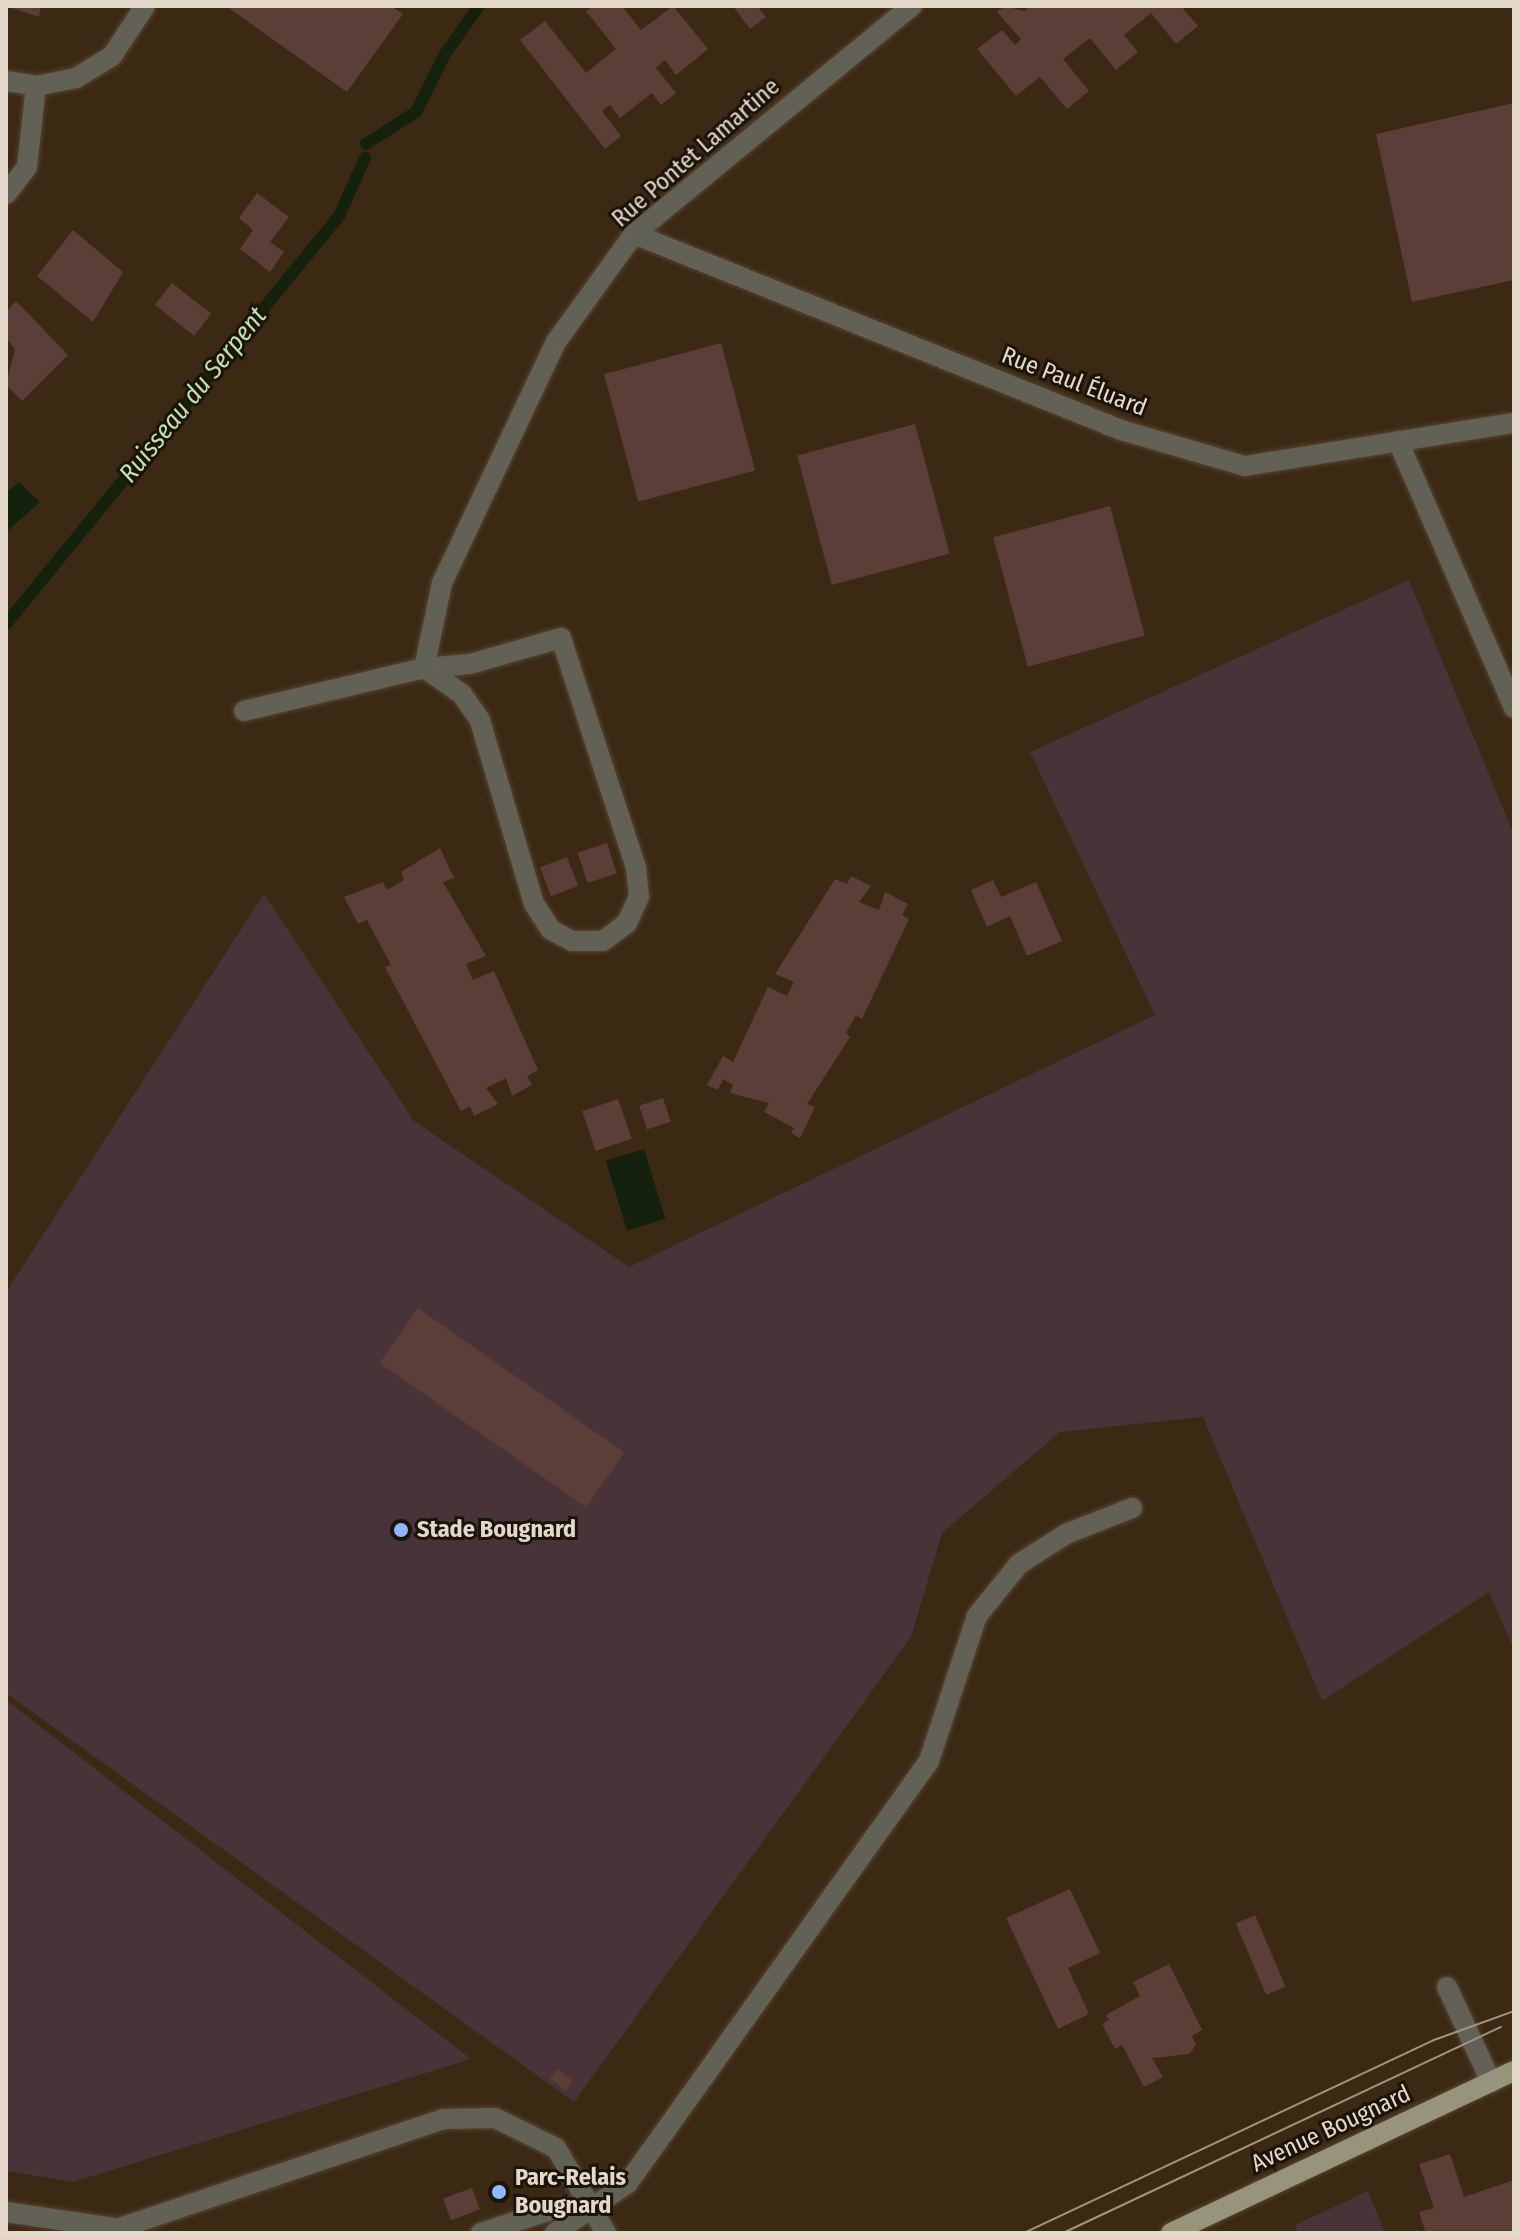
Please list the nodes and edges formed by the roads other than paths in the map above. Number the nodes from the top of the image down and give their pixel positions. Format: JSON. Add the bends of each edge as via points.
{"nodes":[{"id":1,"x":145,"y":6,"type":"edge"},
{"id":2,"x":912,"y":6,"type":"edge"},
{"id":3,"x":6,"y":81,"type":"edge"},
{"id":4,"x":36,"y":86,"type":"junction"},
{"id":5,"x":6,"y":194,"type":"edge"},
{"id":6,"x":634,"y":234,"type":"junction"},
{"id":7,"x":1514,"y":423,"type":"edge"},
{"id":8,"x":1398,"y":441,"type":"junction"},
{"id":9,"x":424,"y":668,"type":"junction"},
{"id":10,"x":1514,"y":708,"type":"edge"},
{"id":11,"x":244,"y":711,"type":"dead end"},
{"id":12,"x":1132,"y":1508,"type":"dead end"},
{"id":13,"x":1447,"y":1987,"type":"dead end"},
{"id":14,"x":1514,"y":2071,"type":"edge"},
{"id":15,"x":1491,"y":2082,"type":"junction"},
{"id":16,"x":594,"y":2207,"type":"junction"},
{"id":17,"x":6,"y":2212,"type":"edge"},
{"id":18,"x":110,"y":2230,"type":"edge"},
{"id":19,"x":481,"y":2233,"type":"edge"},
{"id":20,"x":555,"y":2233,"type":"edge"},
{"id":21,"x":606,"y":2233,"type":"edge"},
{"id":22,"x":1171,"y":2233,"type":"edge"}],
"edges":[{"from":1,"to":4,"type":"street","via":[[112,56],[76,78]]},
{"from":2,"to":6,"type":"street","name":"Rue Pontet Lamartine"},
{"from":3,"to":4,"type":"street"},
{"from":4,"to":5,"type":"street","via":[[27,167]]},
{"from":6,"to":8,"type":"street","name":"Rue Paul Éluard","via":[[1121,430],[1245,466]]},
{"from":6,"to":9,"type":"street","name":"Rue Pontet Lamartine","via":[[556,342],[442,583]]},
{"from":7,"to":8,"type":"street","name":"Rue Paul Éluard"},
{"from":8,"to":10,"type":"street"},
{"from":9,"to":9,"type":"street","via":[[462,694],[480,720],[534,904],[551,930],[572,941],[603,941],[627,923],[639,897],[636,868],[561,638],[470,664]]},
{"from":9,"to":11,"type":"street"},
{"from":12,"to":16,"type":"street","via":[[1066,1534],[1019,1564],[977,1616],[929,1761],[673,2124],[628,2183]]},
{"from":13,"to":15,"type":"street"},
{"from":14,"to":15,"type":"main road","name":"Avenue Bougnard"},
{"from":15,"to":22,"type":"main road","name":"Avenue Bougnard"},
{"from":16,"to":18,"type":"street","via":[[556,2148],[495,2118],[444,2119]]},
{"from":16,"to":19,"type":"street","via":[[550,2210]]},
{"from":16,"to":20,"type":"street"},
{"from":16,"to":21,"type":"street"},
{"from":17,"to":18,"type":"street"}]}
